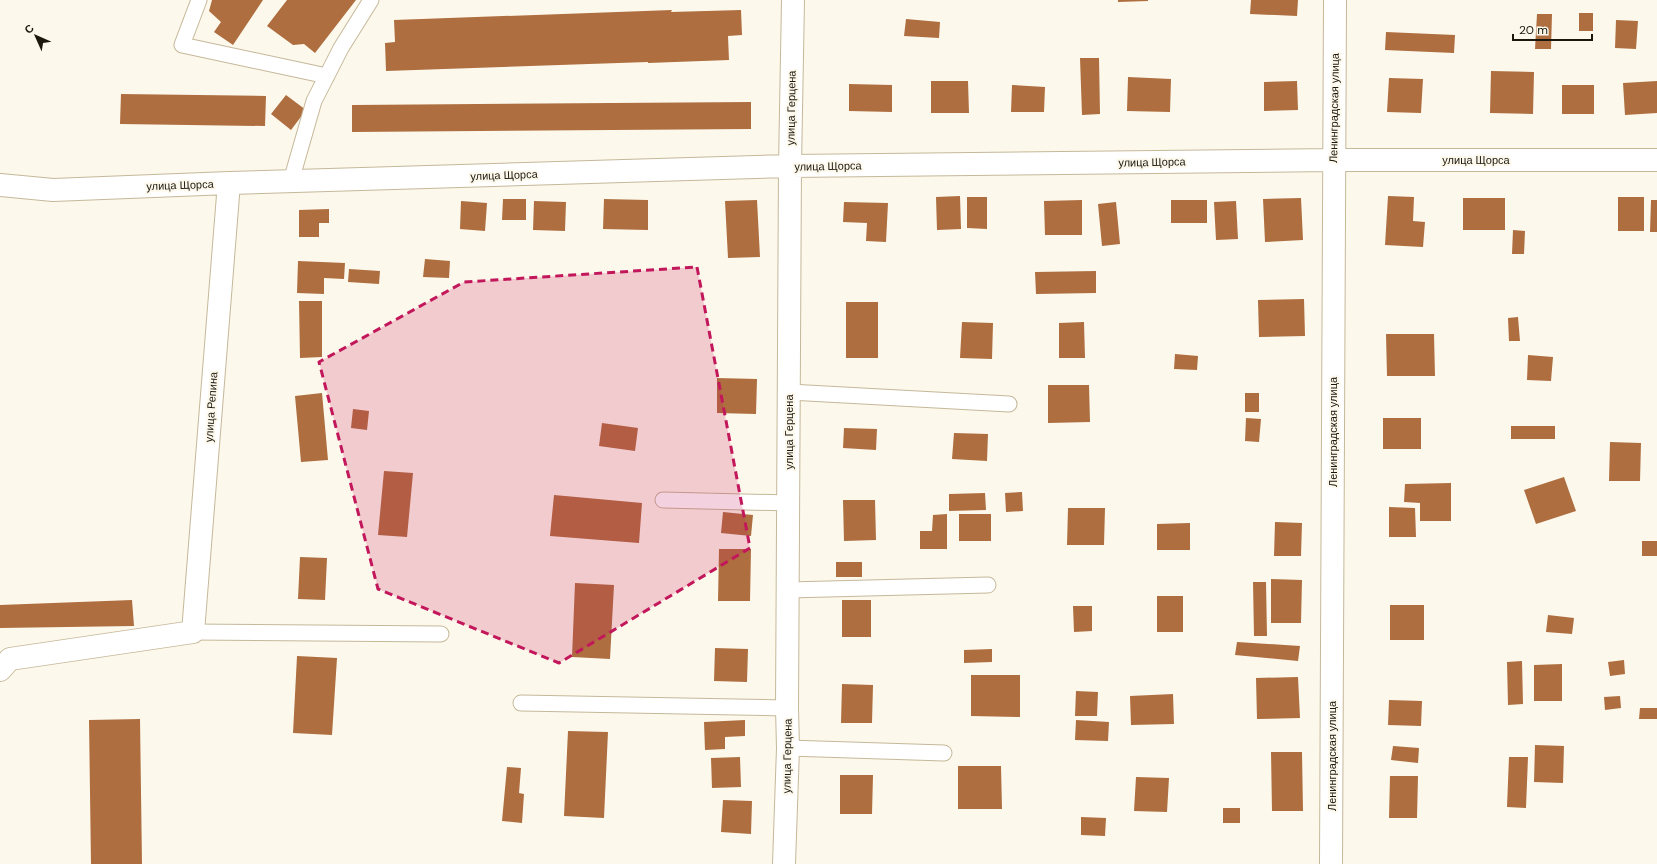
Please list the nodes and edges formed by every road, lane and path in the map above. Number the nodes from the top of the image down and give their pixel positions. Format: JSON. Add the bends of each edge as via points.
{"nodes":[{"id":1,"x":199,"y":0,"type":"edge"},
{"id":2,"x":371,"y":0,"type":"edge"},
{"id":3,"x":793,"y":0,"type":"edge"},
{"id":4,"x":1335,"y":0,"type":"edge"},
{"id":5,"x":327,"y":76,"type":"junction"},
{"id":6,"x":1333,"y":160,"type":"junction"},
{"id":7,"x":1657,"y":160,"type":"edge"},
{"id":8,"x":790,"y":166,"type":"junction"},
{"id":9,"x":292,"y":181,"type":"junction"},
{"id":10,"x":229,"y":183,"type":"junction"},
{"id":11,"x":0,"y":185,"type":"edge"},
{"id":12,"x":789,"y":392,"type":"junction"},
{"id":13,"x":1009,"y":404,"type":"dead end"},
{"id":14,"x":663,"y":500,"type":"dead end"},
{"id":15,"x":789,"y":503,"type":"junction"},
{"id":16,"x":988,"y":585,"type":"dead end"},
{"id":17,"x":788,"y":590,"type":"junction"},
{"id":18,"x":193,"y":632,"type":"junction"},
{"id":19,"x":442,"y":634,"type":"dead end"},
{"id":20,"x":0,"y":670,"type":"edge"},
{"id":21,"x":521,"y":703,"type":"dead end"},
{"id":22,"x":787,"y":708,"type":"junction"},
{"id":23,"x":788,"y":748,"type":"junction"},
{"id":24,"x":944,"y":753,"type":"dead end"},
{"id":25,"x":784,"y":864,"type":"edge"},
{"id":26,"x":1331,"y":864,"type":"edge"}],
"edges":[{"from":1,"to":5,"type":"lane","via":[[182,45]]},
{"from":2,"to":5,"type":"lane"},
{"from":3,"to":8,"type":"street","name":"улица Герцена"},
{"from":4,"to":6,"type":"street","name":"Ленинградская улица"},
{"from":5,"to":9,"type":"lane","via":[[314,102]]},
{"from":6,"to":7,"type":"street","name":"улица Щорса"},
{"from":6,"to":8,"type":"street","name":"улица Щорса"},
{"from":6,"to":26,"type":"street","name":"Ленинградская улица"},
{"from":8,"to":9,"type":"street","name":"улица Щорса"},
{"from":8,"to":12,"type":"street","name":"улица Герцена"},
{"from":9,"to":10,"type":"street","name":"улица Щорса"},
{"from":10,"to":11,"type":"street","name":"улица Щорса","via":[[53,190]]},
{"from":10,"to":18,"type":"street","name":"улица Репина"},
{"from":12,"to":13,"type":"lane"},
{"from":12,"to":15,"type":"street","name":"улица Герцена"},
{"from":14,"to":15,"type":"lane"},
{"from":15,"to":17,"type":"street","name":"улица Герцена"},
{"from":16,"to":17,"type":"lane"},
{"from":17,"to":22,"type":"street","name":"улица Герцена"},
{"from":18,"to":19,"type":"lane"},
{"from":18,"to":20,"type":"street","via":[[10,660]]},
{"from":21,"to":22,"type":"lane"},
{"from":22,"to":23,"type":"street","name":"улица Герцена"},
{"from":23,"to":24,"type":"lane"},
{"from":23,"to":25,"type":"street","name":"улица Герцена"}]}
